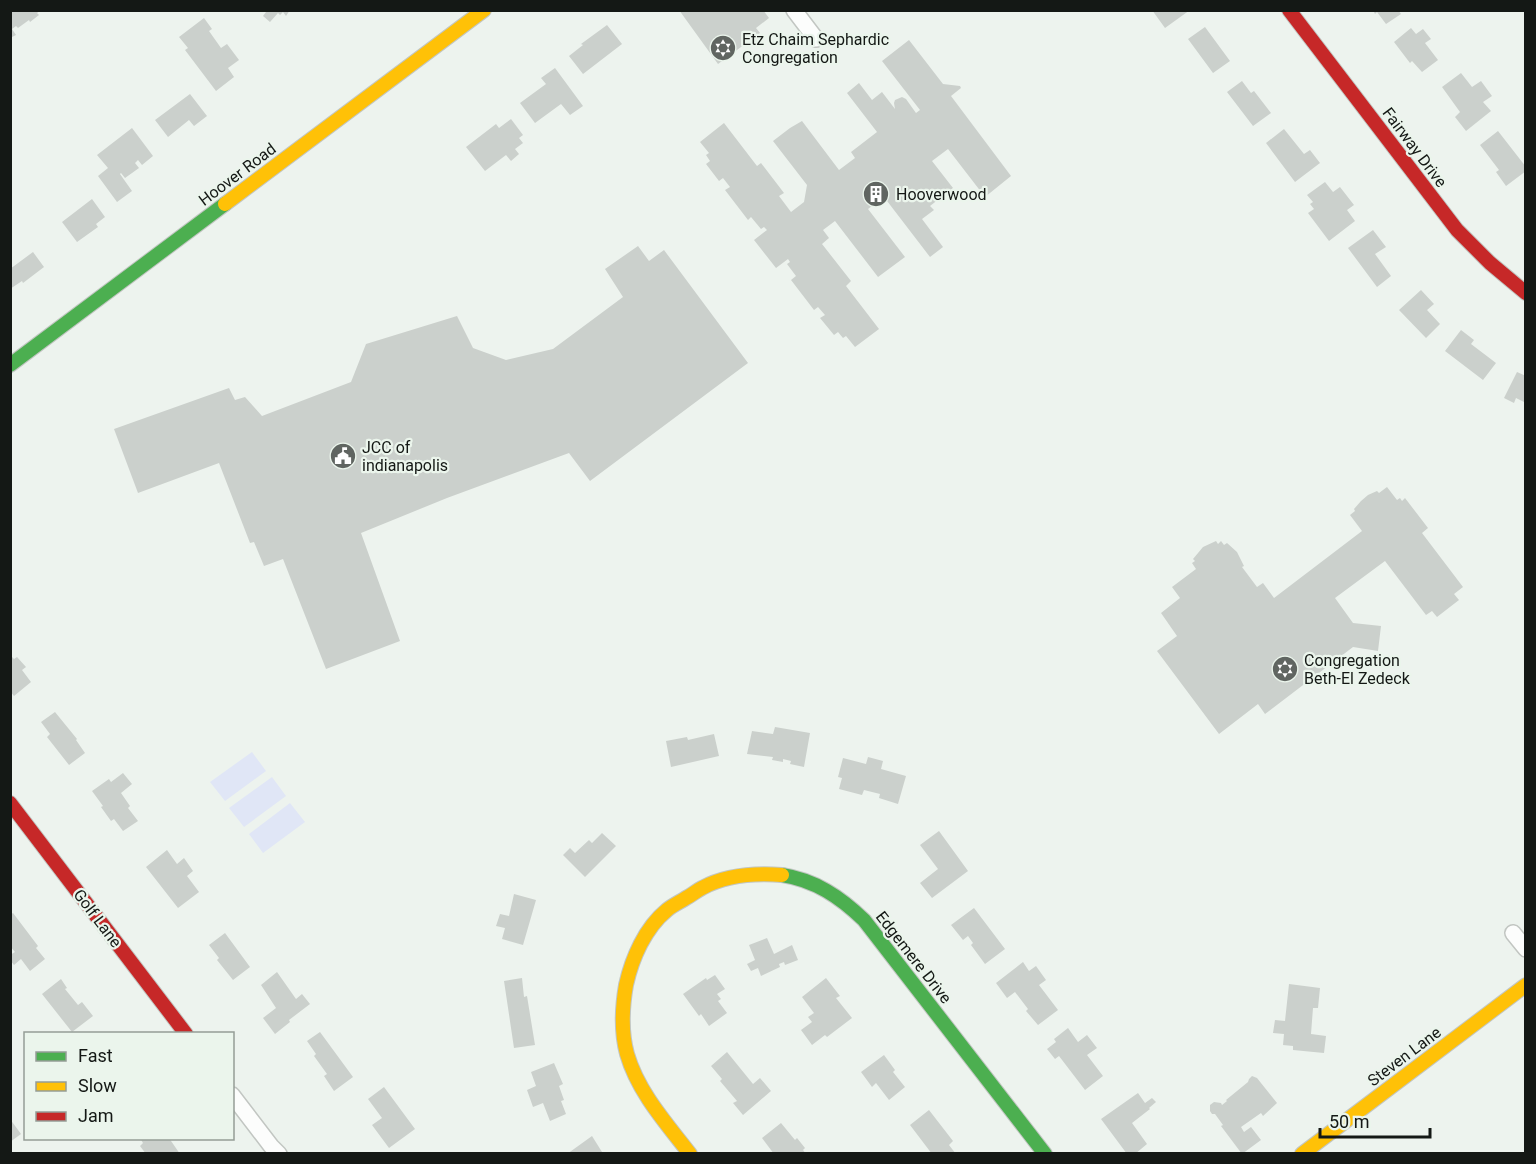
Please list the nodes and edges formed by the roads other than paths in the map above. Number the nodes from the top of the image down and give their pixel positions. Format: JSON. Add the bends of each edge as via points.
{"nodes":[{"id":1,"x":484,"y":10,"type":"edge"},
{"id":2,"x":794,"y":10,"type":"edge"},
{"id":3,"x":1289,"y":10,"type":"edge"},
{"id":4,"x":816,"y":39,"type":"dead end"},
{"id":5,"x":1526,"y":293,"type":"edge"},
{"id":6,"x":10,"y":365,"type":"edge"},
{"id":7,"x":10,"y":803,"type":"edge"},
{"id":8,"x":1513,"y":933,"type":"dead end"},
{"id":9,"x":1526,"y":949,"type":"edge"},
{"id":10,"x":1526,"y":985,"type":"edge"},
{"id":11,"x":184,"y":1032,"type":"edge"},
{"id":12,"x":234,"y":1098,"type":"edge"},
{"id":13,"x":279,"y":1154,"type":"edge"},
{"id":14,"x":690,"y":1154,"type":"edge"},
{"id":15,"x":1045,"y":1154,"type":"edge"},
{"id":16,"x":1302,"y":1154,"type":"edge"}],
"edges":[{"from":1,"to":6,"type":"street","name":"Hoover Road"},
{"from":2,"to":4,"type":"street"},
{"from":3,"to":5,"type":"street","name":"Fairway Drive","via":[[1457,230],[1505,278]]},
{"from":7,"to":11,"type":"street","name":"Golf Lane"},
{"from":8,"to":9,"type":"street"},
{"from":10,"to":16,"type":"street","name":"Steven Lane"},
{"from":12,"to":13,"type":"street"},
{"from":14,"to":15,"type":"street","name":"Edgemere Drive","via":[[649,1101],[633,1071],[622,1018],[626,984],[646,934],[668,909],[704,887],[752,874],[807,881],[849,905]]}]}
